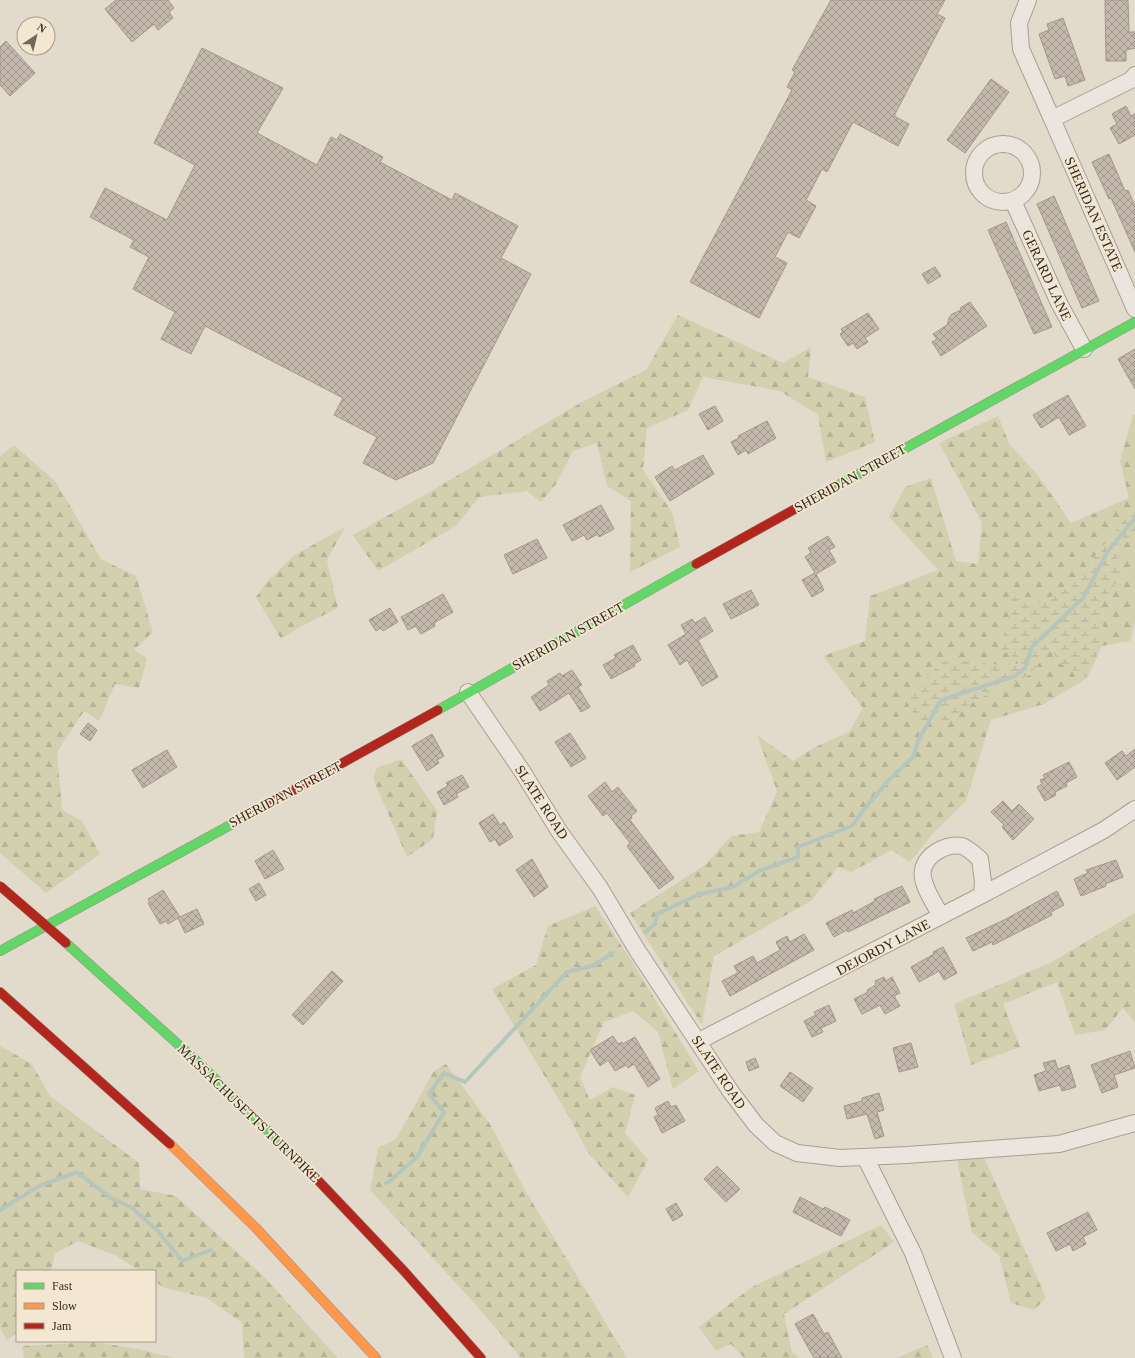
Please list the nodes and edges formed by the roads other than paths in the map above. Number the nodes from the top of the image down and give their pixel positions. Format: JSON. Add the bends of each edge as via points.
{"nodes":[{"id":1,"x":1028,"y":0,"type":"edge"},
{"id":2,"x":1135,"y":75,"type":"edge"},
{"id":3,"x":1052,"y":119,"type":"junction"},
{"id":4,"x":1013,"y":200,"type":"dead end"},
{"id":5,"x":1135,"y":309,"type":"edge"},
{"id":6,"x":1135,"y":322,"type":"edge"},
{"id":7,"x":1084,"y":349,"type":"junction"},
{"id":8,"x":468,"y":692,"type":"junction"},
{"id":9,"x":1135,"y":809,"type":"edge"},
{"id":10,"x":0,"y":886,"type":"edge"},
{"id":11,"x":982,"y":895,"type":"junction"},
{"id":12,"x":941,"y":916,"type":"junction"},
{"id":13,"x":0,"y":950,"type":"edge"},
{"id":14,"x":2,"y":993,"type":"edge"},
{"id":15,"x":699,"y":1041,"type":"junction"},
{"id":16,"x":1135,"y":1123,"type":"edge"},
{"id":17,"x":865,"y":1157,"type":"junction"},
{"id":18,"x":376,"y":1358,"type":"edge"},
{"id":19,"x":481,"y":1358,"type":"edge"},
{"id":20,"x":953,"y":1358,"type":"edge"}],
"edges":[{"from":1,"to":3,"type":"street","name":"SHERIDAN ESTATE","via":[[1019,23],[1021,49]]},
{"from":2,"to":3,"type":"street","via":[[1131,80]]},
{"from":3,"to":5,"type":"street","name":"SHERIDAN ESTATE"},
{"from":4,"to":7,"type":"street","name":"GERARD LANE","via":[[1059,303]]},
{"from":6,"to":7,"type":"main road","name":"SHERIDAN STREET"},
{"from":7,"to":8,"type":"main road","name":"SHERIDAN STREET"},
{"from":8,"to":13,"type":"main road","name":"SHERIDAN STREET"},
{"from":8,"to":15,"type":"street","name":"SLATE ROAD"},
{"from":9,"to":11,"type":"street","via":[[1104,830]]},
{"from":10,"to":19,"type":"main road","name":"MASSACHUSETTS TURNPIKE","bridge":true,"via":[[158,1024],[271,1132],[372,1236]]},
{"from":11,"to":12,"type":"street"},
{"from":11,"to":12,"type":"street","name":"DEJORDY LANE","via":[[980,859],[963,846],[947,847],[930,857],[922,870],[925,884]]},
{"from":12,"to":15,"type":"street","name":"DEJORDY LANE"},
{"from":14,"to":18,"type":"main road","via":[[132,1108],[216,1188]]},
{"from":15,"to":17,"type":"street","name":"SLATE ROAD","via":[[735,1098],[756,1125],[775,1143],[797,1153],[840,1158]]},
{"from":16,"to":17,"type":"street","name":"SLATE ROAD","via":[[1059,1144]]},
{"from":17,"to":20,"type":"street","via":[[913,1253]]}]}
